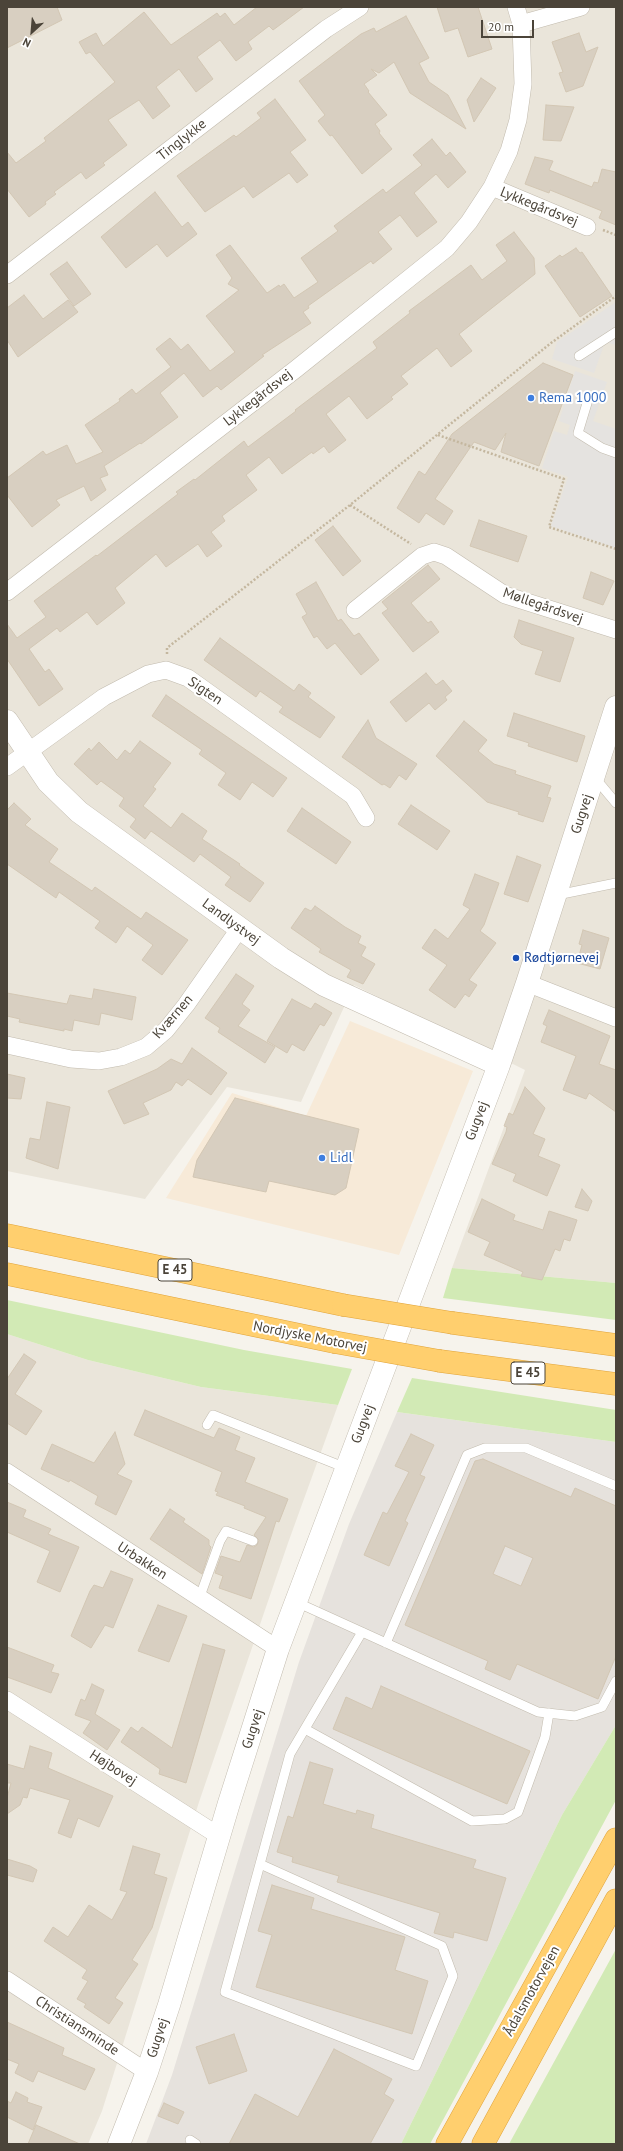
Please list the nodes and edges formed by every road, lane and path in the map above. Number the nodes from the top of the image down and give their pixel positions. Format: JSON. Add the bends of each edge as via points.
{"nodes":[{"id":1,"x":360,"y":7,"type":"edge"},
{"id":2,"x":516,"y":7,"type":"edge"},
{"id":3,"x":582,"y":7,"type":"edge"},
{"id":4,"x":521,"y":24,"type":"junction"},
{"id":5,"x":492,"y":187,"type":"junction"},
{"id":6,"x":587,"y":226,"type":"dead end"},
{"id":7,"x":7,"y":275,"type":"edge"},
{"id":8,"x":616,"y":296,"type":"edge"},
{"id":9,"x":616,"y":332,"type":"edge"},
{"id":10,"x":579,"y":356,"type":"dead end"},
{"id":11,"x":588,"y":400,"type":"dead end"},
{"id":12,"x":437,"y":435,"type":"junction"},
{"id":13,"x":616,"y":453,"type":"edge"},
{"id":14,"x":350,"y":505,"type":"junction"},
{"id":15,"x":616,"y":549,"type":"edge"},
{"id":16,"x":422,"y":556,"type":"junction"},
{"id":17,"x":7,"y":592,"type":"edge"},
{"id":18,"x":354,"y":610,"type":"dead end"},
{"id":19,"x":616,"y":630,"type":"edge"},
{"id":20,"x":167,"y":648,"type":"dead end"},
{"id":21,"x":616,"y":709,"type":"edge"},
{"id":22,"x":7,"y":721,"type":"edge"},
{"id":23,"x":27,"y":752,"type":"junction"},
{"id":24,"x":7,"y":767,"type":"edge"},
{"id":25,"x":594,"y":776,"type":"junction"},
{"id":26,"x":616,"y":803,"type":"edge"},
{"id":27,"x":366,"y":818,"type":"dead end"},
{"id":28,"x":616,"y":883,"type":"edge"},
{"id":29,"x":556,"y":896,"type":"junction"},
{"id":30,"x":240,"y":928,"type":"junction"},
{"id":31,"x":527,"y":983,"type":"junction"},
{"id":32,"x":616,"y":1018,"type":"edge"},
{"id":33,"x":7,"y":1045,"type":"edge"},
{"id":34,"x":499,"y":1065,"type":"junction"},
{"id":35,"x":7,"y":1235,"type":"edge"},
{"id":36,"x":7,"y":1274,"type":"edge"},
{"id":37,"x":616,"y":1345,"type":"edge"},
{"id":38,"x":616,"y":1384,"type":"edge"},
{"id":39,"x":207,"y":1425,"type":"dead end"},
{"id":40,"x":346,"y":1468,"type":"junction"},
{"id":41,"x":7,"y":1472,"type":"edge"},
{"id":42,"x":616,"y":1486,"type":"edge"},
{"id":43,"x":253,"y":1541,"type":"dead end"},
{"id":44,"x":199,"y":1599,"type":"junction"},
{"id":45,"x":295,"y":1602,"type":"junction"},
{"id":46,"x":362,"y":1632,"type":"junction"},
{"id":47,"x":386,"y":1643,"type":"junction"},
{"id":48,"x":278,"y":1649,"type":"junction"},
{"id":49,"x":616,"y":1681,"type":"edge"},
{"id":50,"x":7,"y":1700,"type":"edge"},
{"id":51,"x":549,"y":1713,"type":"junction"},
{"id":52,"x":305,"y":1729,"type":"junction"},
{"id":53,"x":219,"y":1836,"type":"junction"},
{"id":54,"x":616,"y":1839,"type":"edge"},
{"id":55,"x":260,"y":1864,"type":"junction"},
{"id":56,"x":616,"y":1900,"type":"edge"},
{"id":57,"x":7,"y":1980,"type":"edge"},
{"id":58,"x":147,"y":2072,"type":"junction"},
{"id":59,"x":119,"y":2144,"type":"edge"},
{"id":60,"x":447,"y":2144,"type":"edge"},
{"id":61,"x":483,"y":2144,"type":"edge"}],
"edges":[{"from":1,"to":7,"type":"street","name":"Tinglykke","via":[[326,29]]},
{"from":2,"to":4,"type":"street","name":"Lykkegårdsvej"},
{"from":3,"to":4,"type":"street"},
{"from":4,"to":5,"type":"street","name":"Lykkegårdsvej","via":[[523,84],[518,120],[509,151]]},
{"from":5,"to":6,"type":"street","name":"Lykkegårdsvej"},
{"from":5,"to":17,"type":"street","name":"Lykkegårdsvej","via":[[469,222],[447,248],[425,267]]},
{"from":8,"to":12,"type":"path","via":[[551,343]]},
{"from":9,"to":10,"type":"lane"},
{"from":11,"to":13,"type":"lane","via":[[578,433],[602,448]]},
{"from":12,"to":14,"type":"path"},
{"from":12,"to":15,"type":"path","via":[[564,479],[549,527]]},
{"from":14,"to":16,"type":"path","via":[[416,547]]},
{"from":14,"to":20,"type":"path"},
{"from":16,"to":18,"type":"street"},
{"from":16,"to":19,"type":"street","name":"Møllegårdsvej","via":[[434,552],[446,556],[505,595]]},
{"from":21,"to":25,"type":"street","name":"Gugvej"},
{"from":22,"to":23,"type":"street","name":"Landlystvej"},
{"from":23,"to":24,"type":"street","name":"Sigten"},
{"from":23,"to":27,"type":"street","name":"Sigten","via":[[104,697],[148,674],[166,670],[188,678],[353,796]]},
{"from":23,"to":30,"type":"street","name":"Landlystvej","via":[[48,782],[79,812]]},
{"from":25,"to":26,"type":"lane"},
{"from":25,"to":29,"type":"street","name":"Gugvej"},
{"from":28,"to":29,"type":"lane"},
{"from":29,"to":31,"type":"street","name":"Gugvej"},
{"from":30,"to":33,"type":"street","name":"Kværnen","via":[[186,1005],[166,1030],[146,1047],[121,1057],[98,1061],[70,1059]]},
{"from":30,"to":34,"type":"street","name":"Landlystvej","via":[[324,985]]},
{"from":31,"to":32,"type":"street"},
{"from":31,"to":34,"type":"street","name":"Gugvej"},
{"from":34,"to":40,"type":"street","name":"Gugvej"},
{"from":35,"to":37,"type":"highway","number":"E 45","bridge":true,"via":[[344,1305]]},
{"from":36,"to":38,"type":"highway","name":"Nordjyske Motorvej","number":"E 45","bridge":true,"via":[[334,1342],[440,1361]]},
{"from":39,"to":40,"type":"lane","via":[[213,1415]]},
{"from":40,"to":45,"type":"street","name":"Gugvej"},
{"from":41,"to":44,"type":"street","name":"Urbakken"},
{"from":42,"to":47,"type":"lane","via":[[526,1448],[485,1448],[467,1455]]},
{"from":43,"to":44,"type":"lane","via":[[226,1531]]},
{"from":44,"to":48,"type":"street","name":"Urbakken"},
{"from":45,"to":46,"type":"lane"},
{"from":45,"to":48,"type":"street","name":"Gugvej"},
{"from":46,"to":47,"type":"lane"},
{"from":46,"to":52,"type":"lane"},
{"from":47,"to":51,"type":"lane","via":[[538,1712]]},
{"from":48,"to":53,"type":"street","name":"Gugvej"},
{"from":49,"to":51,"type":"lane","via":[[602,1707],[575,1716]]},
{"from":50,"to":53,"type":"street","name":"Højbovej"},
{"from":51,"to":52,"type":"lane","via":[[545,1737],[518,1812],[505,1819],[472,1821]]},
{"from":52,"to":55,"type":"lane","via":[[290,1754]]},
{"from":53,"to":58,"type":"street","name":"Gugvej"},
{"from":54,"to":60,"type":"highway","name":"Ådalsmotorvejen"},
{"from":55,"to":55,"type":"lane","via":[[225,1992],[416,2066],[453,1976],[442,1946]]},
{"from":56,"to":61,"type":"highway"},
{"from":57,"to":58,"type":"street","name":"Christiansminde"},
{"from":58,"to":59,"type":"street","name":"Gugvej"}]}
